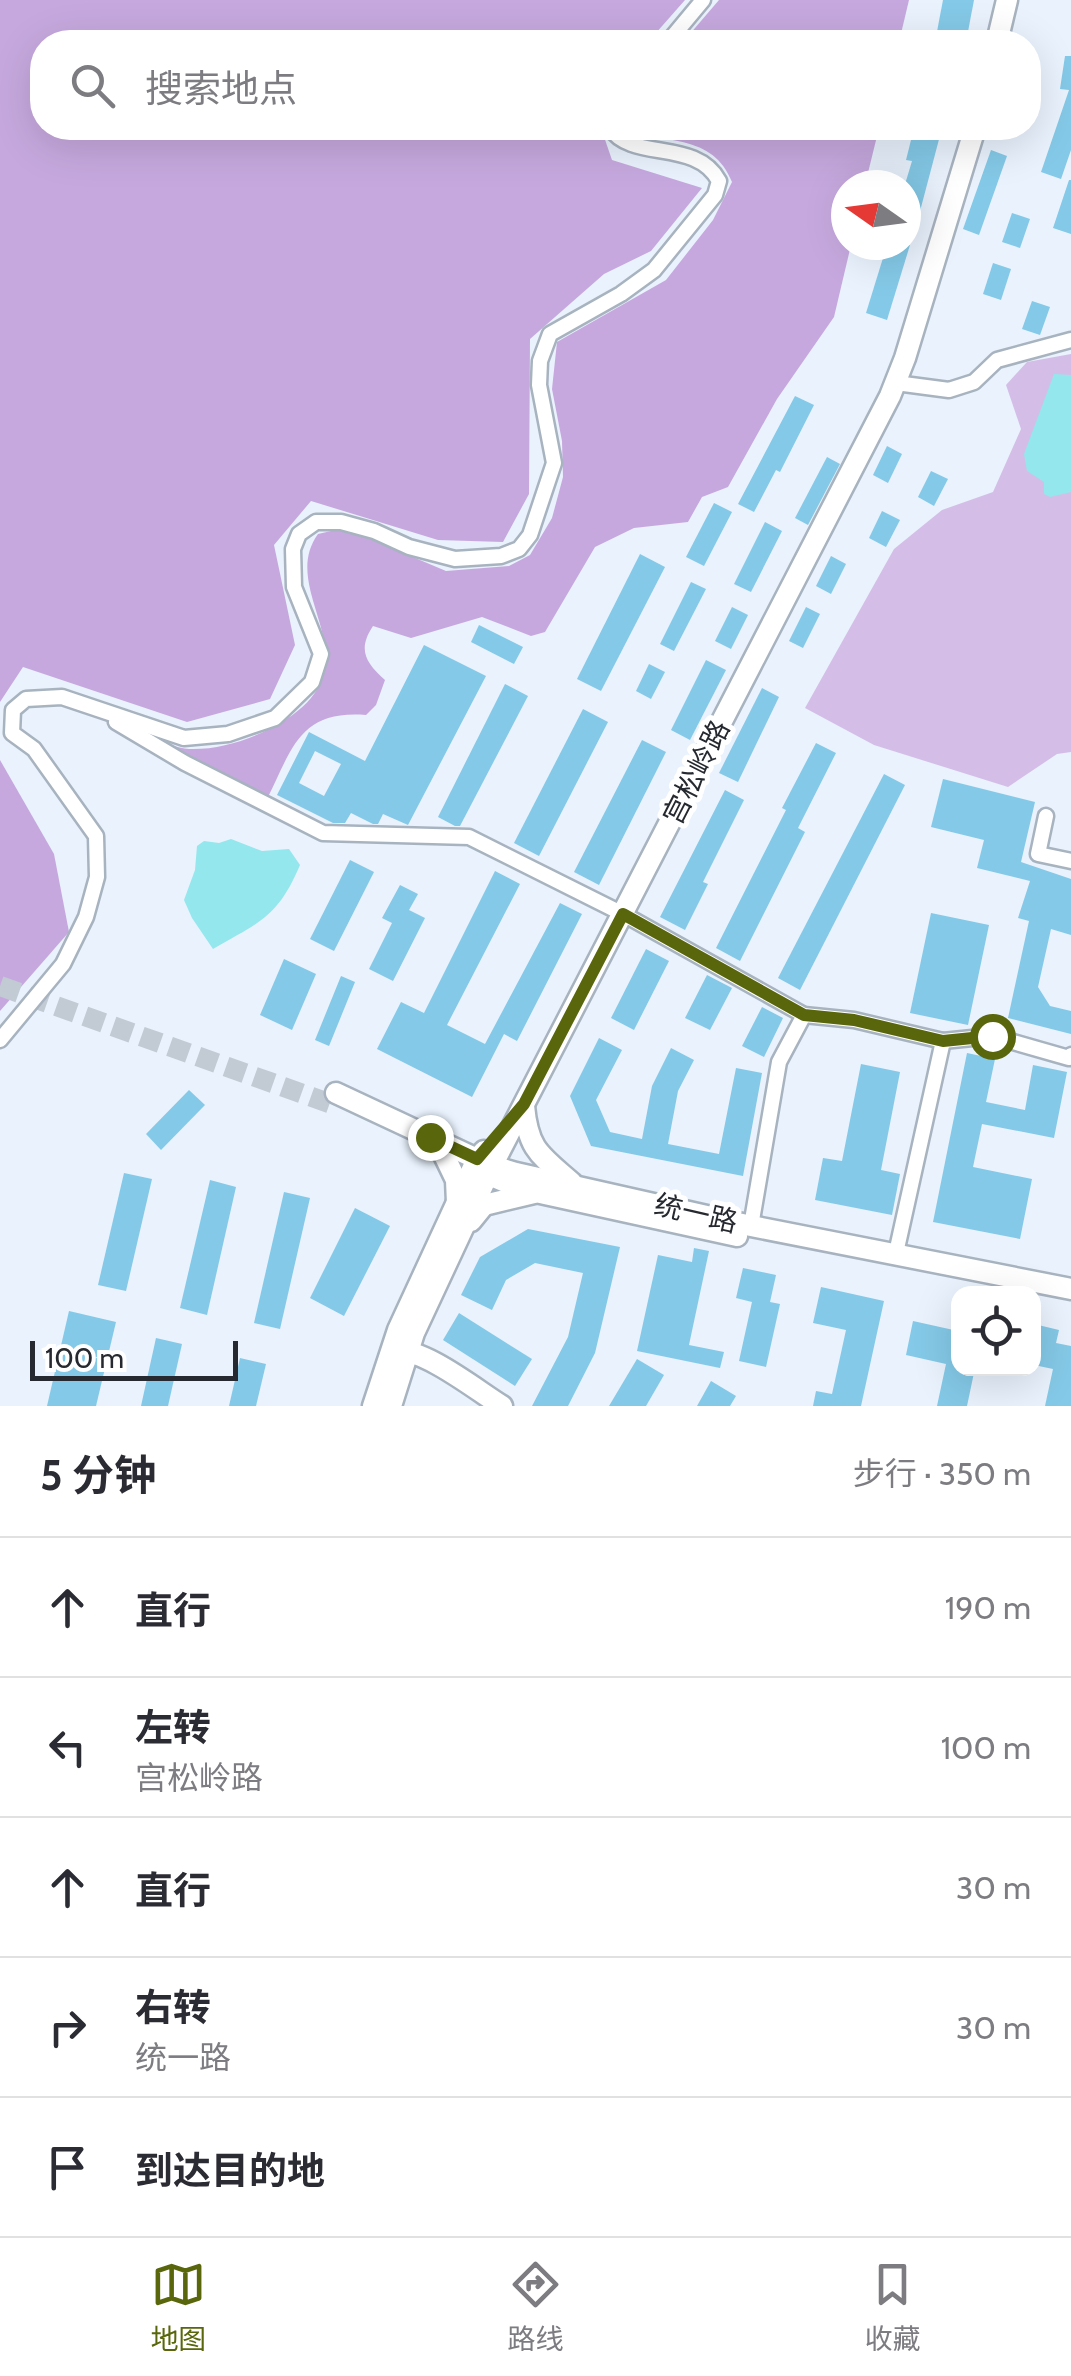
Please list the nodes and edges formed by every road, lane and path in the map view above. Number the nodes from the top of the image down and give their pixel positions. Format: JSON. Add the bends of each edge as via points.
{"nodes":[{"id":1,"x":703,"y":0,"type":"edge"},
{"id":2,"x":1006,"y":0,"type":"edge"},
{"id":3,"x":678,"y":30,"type":"edge"},
{"id":4,"x":1000,"y":30,"type":"edge"},
{"id":5,"x":622,"y":140,"type":"edge"},
{"id":6,"x":971,"y":140,"type":"edge"},
{"id":7,"x":1071,"y":340,"type":"edge"},
{"id":8,"x":896,"y":382,"type":"junction"},
{"id":9,"x":62,"y":698,"type":"junction"},
{"id":10,"x":1046,"y":816,"type":"dead end"},
{"id":11,"x":1071,"y":861,"type":"edge"},
{"id":12,"x":623,"y":914,"type":"junction"},
{"id":13,"x":804,"y":1015,"type":"junction"},
{"id":14,"x":0,"y":1040,"type":"edge"},
{"id":15,"x":943,"y":1041,"type":"junction"},
{"id":16,"x":1070,"y":1057,"type":"edge"},
{"id":17,"x":524,"y":1104,"type":"junction"},
{"id":18,"x":443,"y":1154,"type":"junction"},
{"id":19,"x":482,"y":1167,"type":"junction"},
{"id":20,"x":576,"y":1186,"type":"junction"},
{"id":21,"x":535,"y":1192,"type":"junction"},
{"id":22,"x":457,"y":1206,"type":"junction"},
{"id":23,"x":751,"y":1226,"type":"junction"},
{"id":24,"x":461,"y":1234,"type":"junction"},
{"id":25,"x":896,"y":1253,"type":"junction"},
{"id":26,"x":991,"y":1286,"type":"edge"},
{"id":27,"x":1071,"y":1289,"type":"edge"},
{"id":28,"x":1041,"y":1296,"type":"edge"},
{"id":29,"x":1071,"y":1302,"type":"edge"},
{"id":30,"x":398,"y":1351,"type":"junction"},
{"id":31,"x":373,"y":1406,"type":"edge"},
{"id":32,"x":390,"y":1406,"type":"edge"},
{"id":33,"x":502,"y":1406,"type":"edge"}],
"edges":[{"from":1,"to":3,"type":"street"},
{"from":2,"to":4,"type":"main road"},
{"from":5,"to":9,"type":"street","via":[[701,160],[719,181],[715,195],[654,270],[550,334],[539,385],[554,463],[530,535],[518,550],[456,559],[341,522],[316,522],[292,549],[294,587],[321,654],[312,682],[275,718],[228,734],[184,738]]},
{"from":6,"to":8,"type":"main road","name":"宫松岭路"},
{"from":7,"to":8,"type":"street","via":[[997,360],[974,382],[949,390]]},
{"from":8,"to":12,"type":"main road","name":"宫松岭路"},
{"from":9,"to":12,"type":"street","via":[[323,833],[468,837]]},
{"from":9,"to":14,"type":"street","via":[[26,698],[13,710],[12,734],[34,750],[96,836],[97,877],[63,964]]},
{"from":10,"to":11,"type":"street","via":[[1038,854]]},
{"from":12,"to":13,"type":"street"},
{"from":12,"to":17,"type":"main road","name":"宫松岭路"},
{"from":13,"to":15,"type":"street"},
{"from":13,"to":23,"type":"street","via":[[780,1062]]},
{"from":15,"to":16,"type":"street","via":[[992,1036]]},
{"from":15,"to":25,"type":"street"},
{"from":17,"to":19,"type":"main road","name":"宫松岭路"},
{"from":17,"to":20,"type":"main road","via":[[527,1137]]},
{"from":18,"to":19,"type":"main road","name":"统一路"},
{"from":18,"to":19,"type":"main road","name":"统一路","via":[[337,1100]]},
{"from":18,"to":22,"type":"main road","via":[[456,1180]]},
{"from":19,"to":20,"type":"main road","name":"统一路"},
{"from":19,"to":21,"type":"main road","name":"统一路"},
{"from":19,"to":22,"type":"main road"},
{"from":19,"to":24,"type":"main road","name":"宫松岭路"},
{"from":20,"to":23,"type":"main road","name":"统一路"},
{"from":21,"to":24,"type":"main road","via":[[484,1205]]},
{"from":21,"to":26,"type":"main road","name":"统一路"},
{"from":22,"to":30,"type":"main road"},
{"from":23,"to":25,"type":"main road","name":"统一路"},
{"from":24,"to":30,"type":"main road","name":"宫松岭路"},
{"from":25,"to":27,"type":"main road","name":"统一路"},
{"from":28,"to":29,"type":"main road","name":"统一路"},
{"from":30,"to":31,"type":"main road"},
{"from":30,"to":32,"type":"main road","name":"宫松岭路"},
{"from":30,"to":33,"type":"main road"}]}
